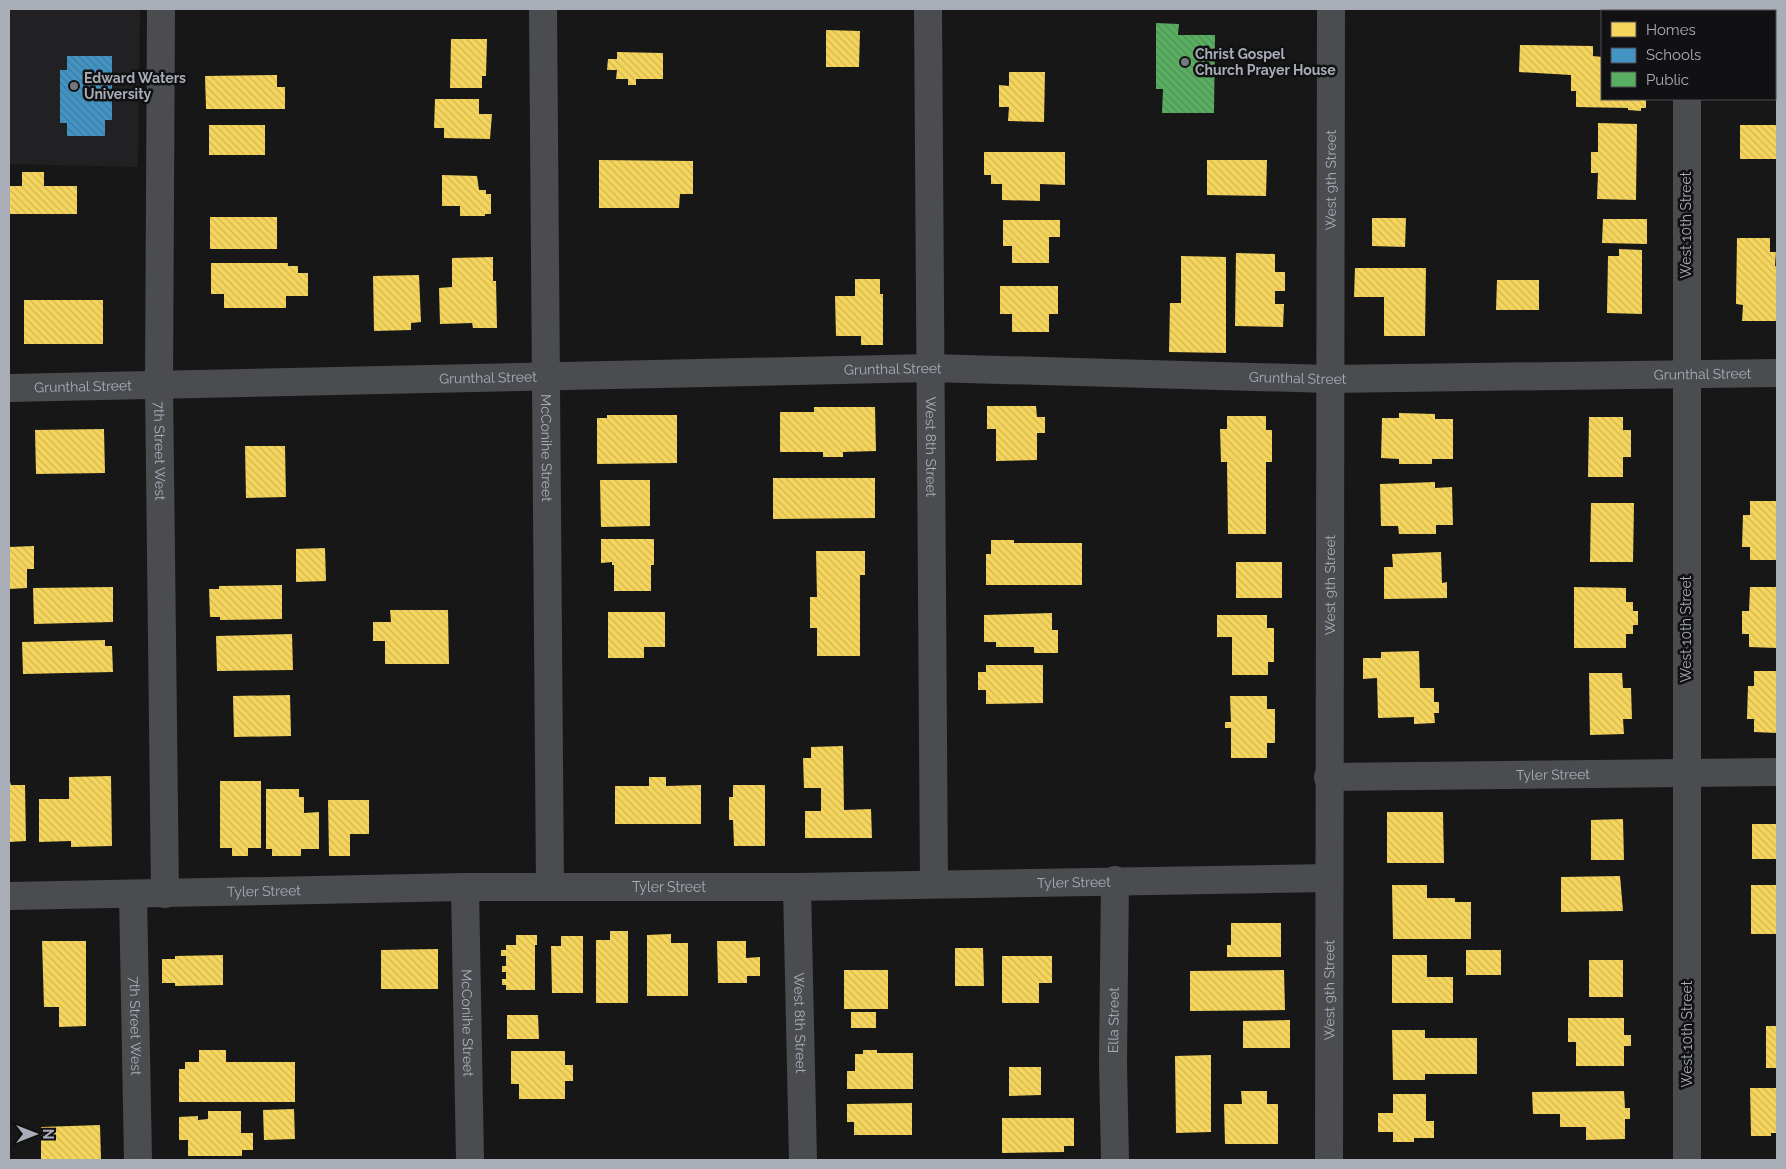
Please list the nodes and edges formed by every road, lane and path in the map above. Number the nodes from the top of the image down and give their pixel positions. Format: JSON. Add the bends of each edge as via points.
{"nodes":[{"id":1,"x":161,"y":9,"type":"edge"},
{"id":2,"x":543,"y":9,"type":"edge"},
{"id":3,"x":928,"y":9,"type":"edge"},
{"id":4,"x":1331,"y":9,"type":"edge"},
{"id":5,"x":1687,"y":100,"type":"edge"},
{"id":6,"x":931,"y":368,"type":"junction"},
{"id":7,"x":1777,"y":373,"type":"edge"},
{"id":8,"x":1685,"y":374,"type":"junction"},
{"id":9,"x":546,"y":377,"type":"junction"},
{"id":10,"x":1329,"y":378,"type":"junction"},
{"id":11,"x":159,"y":385,"type":"junction"},
{"id":12,"x":9,"y":388,"type":"edge"},
{"id":13,"x":1777,"y":772,"type":"edge"},
{"id":14,"x":1687,"y":773,"type":"junction"},
{"id":15,"x":1328,"y":777,"type":"junction"},
{"id":16,"x":1328,"y":878,"type":"junction"},
{"id":17,"x":1116,"y":880,"type":"junction"},
{"id":18,"x":934,"y":884,"type":"junction"},
{"id":19,"x":465,"y":887,"type":"junction"},
{"id":20,"x":550,"y":887,"type":"junction"},
{"id":21,"x":797,"y":887,"type":"junction"},
{"id":22,"x":133,"y":894,"type":"junction"},
{"id":23,"x":165,"y":894,"type":"junction"},
{"id":24,"x":9,"y":896,"type":"edge"},
{"id":25,"x":138,"y":1160,"type":"edge"},
{"id":26,"x":470,"y":1160,"type":"edge"},
{"id":27,"x":803,"y":1160,"type":"edge"},
{"id":28,"x":1115,"y":1160,"type":"edge"},
{"id":29,"x":1329,"y":1160,"type":"edge"},
{"id":30,"x":1687,"y":1160,"type":"edge"}],
"edges":[{"from":1,"to":11,"type":"street","name":"7th Street West"},
{"from":2,"to":9,"type":"street","name":"McConihe Street"},
{"from":3,"to":6,"type":"street","name":"West 8th Street"},
{"from":4,"to":10,"type":"street","name":"West 9th Street"},
{"from":5,"to":8,"type":"street","name":"West 10th Street"},
{"from":6,"to":9,"type":"street","name":"Grunthal Street"},
{"from":6,"to":10,"type":"street","name":"Grunthal Street"},
{"from":6,"to":18,"type":"street","name":"West 8th Street"},
{"from":7,"to":8,"type":"street","name":"Grunthal Street"},
{"from":8,"to":10,"type":"street","name":"Grunthal Street"},
{"from":8,"to":14,"type":"street","name":"West 10th Street"},
{"from":9,"to":11,"type":"street","name":"Grunthal Street"},
{"from":9,"to":20,"type":"street","name":"McConihe Street"},
{"from":10,"to":15,"type":"street","name":"West 9th Street"},
{"from":11,"to":12,"type":"street","name":"Grunthal Street"},
{"from":11,"to":23,"type":"street","name":"7th Street West"},
{"from":13,"to":14,"type":"street","name":"Tyler Street"},
{"from":14,"to":15,"type":"street","name":"Tyler Street"},
{"from":14,"to":30,"type":"street","name":"West 10th Street"},
{"from":15,"to":16,"type":"street","name":"West 9th Street"},
{"from":16,"to":17,"type":"street","name":"Tyler Street"},
{"from":16,"to":29,"type":"street","name":"West 9th Street"},
{"from":17,"to":18,"type":"street","name":"Tyler Street"},
{"from":17,"to":28,"type":"street","name":"Ella Street"},
{"from":18,"to":21,"type":"street","name":"Tyler Street"},
{"from":19,"to":20,"type":"street","name":"Tyler Street"},
{"from":19,"to":23,"type":"street","name":"Tyler Street"},
{"from":19,"to":26,"type":"street","name":"McConihe Street"},
{"from":20,"to":21,"type":"street","name":"Tyler Street"},
{"from":21,"to":27,"type":"street","name":"West 8th Street"},
{"from":22,"to":23,"type":"street","name":"Tyler Street"},
{"from":22,"to":24,"type":"street","name":"Tyler Street"},
{"from":22,"to":25,"type":"street","name":"7th Street West"}]}
